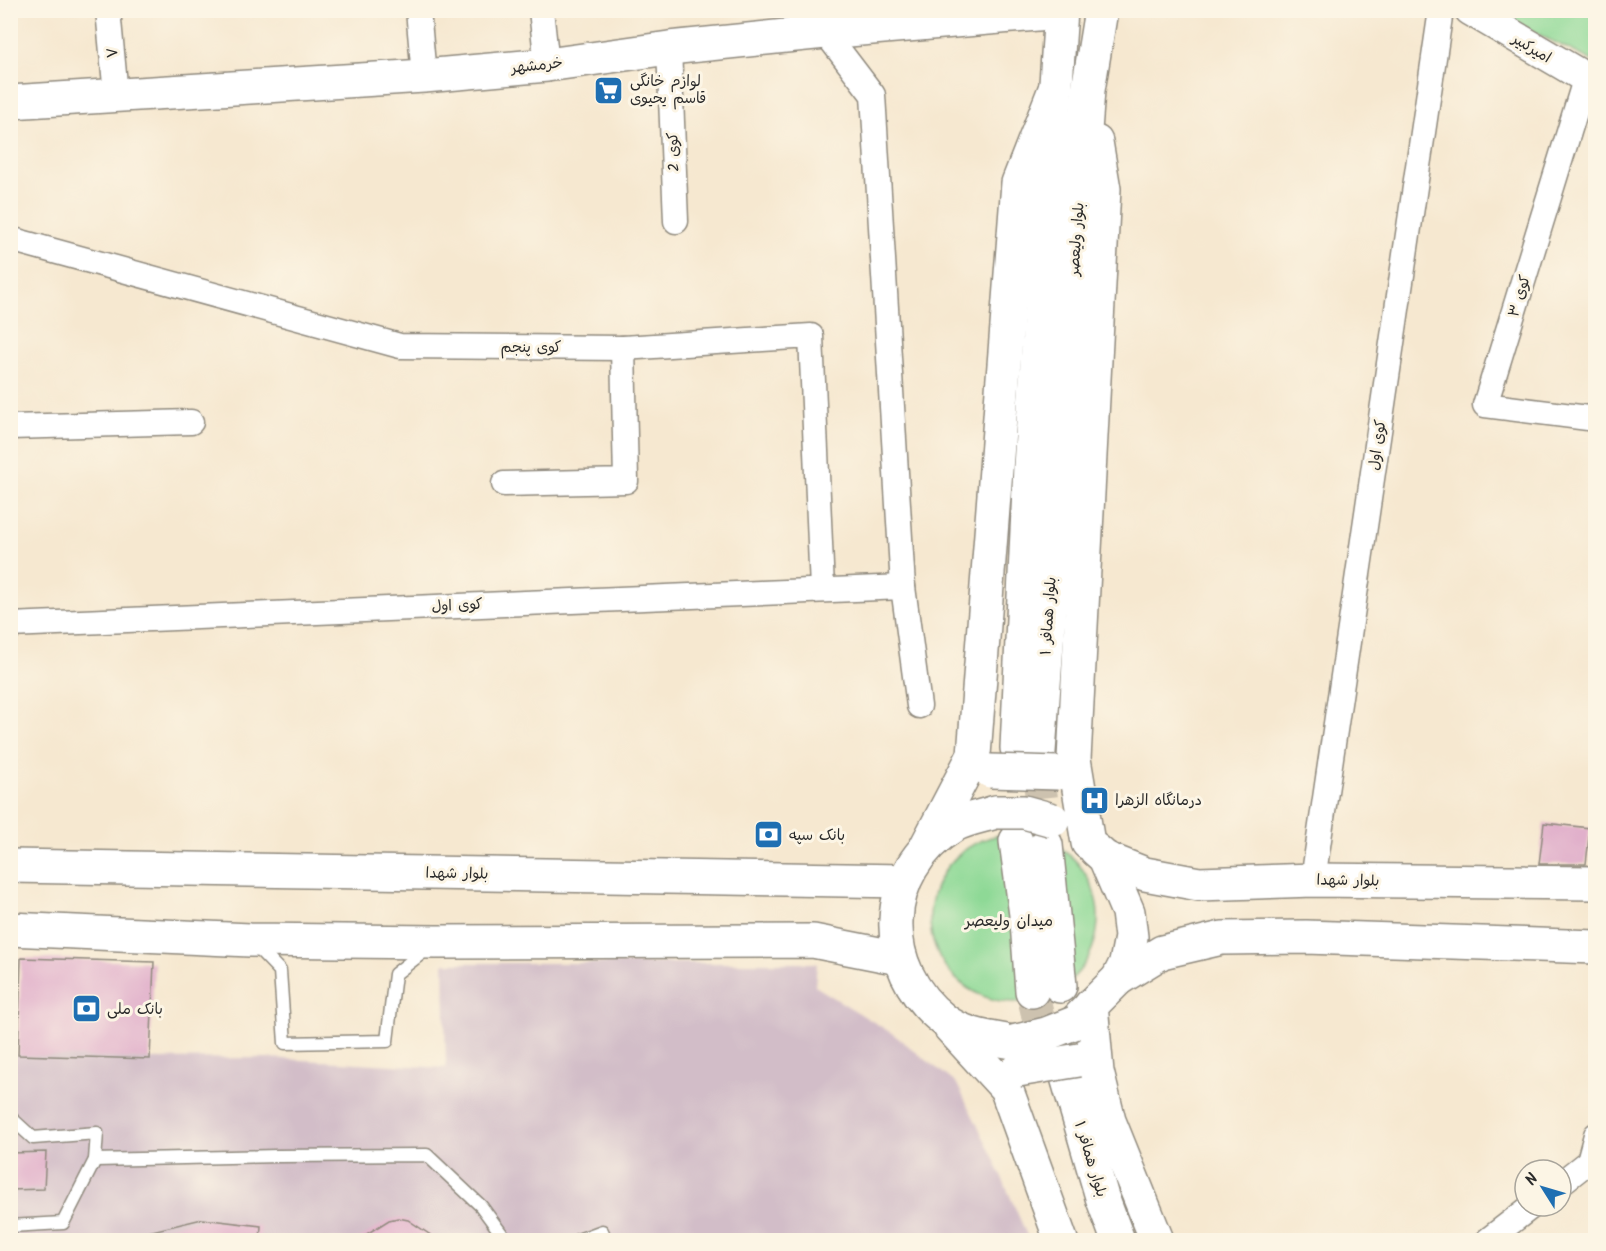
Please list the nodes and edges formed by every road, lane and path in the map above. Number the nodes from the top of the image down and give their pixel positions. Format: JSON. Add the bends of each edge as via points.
{"nodes":[{"id":1,"x":108,"y":10,"type":"edge"},
{"id":2,"x":418,"y":10,"type":"edge"},
{"id":3,"x":541,"y":10,"type":"edge"},
{"id":4,"x":1101,"y":10,"type":"edge"},
{"id":5,"x":1441,"y":10,"type":"edge"},
{"id":6,"x":1470,"y":10,"type":"edge"},
{"id":7,"x":1061,"y":11,"type":"edge"},
{"id":8,"x":823,"y":21,"type":"edge"},
{"id":9,"x":669,"y":48,"type":"junction"},
{"id":10,"x":547,"y":65,"type":"junction"},
{"id":11,"x":424,"y":76,"type":"junction"},
{"id":12,"x":1590,"y":82,"type":"edge"},
{"id":13,"x":1055,"y":88,"type":"junction"},
{"id":14,"x":1088,"y":90,"type":"junction"},
{"id":15,"x":116,"y":95,"type":"junction"},
{"id":16,"x":10,"y":102,"type":"edge"},
{"id":17,"x":676,"y":220,"type":"dead end"},
{"id":18,"x":10,"y":239,"type":"edge"},
{"id":19,"x":623,"y":348,"type":"junction"},
{"id":20,"x":1596,"y":418,"type":"edge"},
{"id":21,"x":191,"y":422,"type":"dead end"},
{"id":22,"x":10,"y":427,"type":"edge"},
{"id":23,"x":1044,"y":467,"type":"junction"},
{"id":24,"x":504,"y":484,"type":"dead end"},
{"id":25,"x":903,"y":587,"type":"junction"},
{"id":26,"x":822,"y":589,"type":"junction"},
{"id":27,"x":10,"y":625,"type":"edge"},
{"id":28,"x":919,"y":706,"type":"dead end"},
{"id":29,"x":1025,"y":765,"type":"junction"},
{"id":30,"x":1038,"y":835,"type":"junction"},
{"id":31,"x":926,"y":847,"type":"junction"},
{"id":32,"x":1096,"y":850,"type":"junction"},
{"id":33,"x":10,"y":866,"type":"edge"},
{"id":34,"x":904,"y":880,"type":"junction"},
{"id":35,"x":1313,"y":880,"type":"junction"},
{"id":36,"x":1596,"y":883,"type":"edge"},
{"id":37,"x":10,"y":929,"type":"edge"},
{"id":38,"x":250,"y":940,"type":"junction"},
{"id":39,"x":436,"y":942,"type":"junction"},
{"id":40,"x":1596,"y":947,"type":"edge"},
{"id":41,"x":899,"y":958,"type":"junction"},
{"id":42,"x":1118,"y":979,"type":"junction"},
{"id":43,"x":1046,"y":988,"type":"tunnel mouth"},
{"id":44,"x":1082,"y":1014,"type":"junction"},
{"id":45,"x":945,"y":1021,"type":"junction"},
{"id":46,"x":1012,"y":1066,"type":"junction"},
{"id":47,"x":1074,"y":1071,"type":"junction"},
{"id":48,"x":10,"y":1117,"type":"edge"},
{"id":49,"x":1596,"y":1135,"type":"edge"},
{"id":50,"x":95,"y":1160,"type":"junction"},
{"id":51,"x":1573,"y":1174,"type":"edge"},
{"id":52,"x":1516,"y":1218,"type":"edge"},
{"id":53,"x":10,"y":1226,"type":"edge"},
{"id":54,"x":506,"y":1240,"type":"edge"},
{"id":55,"x":578,"y":1240,"type":"edge"},
{"id":56,"x":606,"y":1240,"type":"edge"},
{"id":57,"x":1061,"y":1240,"type":"edge"},
{"id":58,"x":1095,"y":1240,"type":"edge"},
{"id":59,"x":1118,"y":1240,"type":"edge"},
{"id":60,"x":1157,"y":1240,"type":"edge"},
{"id":61,"x":1488,"y":1240,"type":"edge"}],
"edges":[{"from":1,"to":15,"type":"street","name":"۷"},
{"from":2,"to":11,"type":"street"},
{"from":3,"to":10,"type":"street"},
{"from":4,"to":14,"type":"main road","name":"بلوار ولیعصر"},
{"from":5,"to":35,"type":"street","name":"کوی اول"},
{"from":6,"to":12,"type":"street","name":"امیرکبیر"},
{"from":7,"to":8,"type":"main road","name":"خرمشهر"},
{"from":7,"to":13,"type":"main road","name":"بلوار ولیعصر"},
{"from":8,"to":9,"type":"main road","name":"خرمشهر"},
{"from":8,"to":25,"type":"street","via":[[873,95]]},
{"from":9,"to":10,"type":"main road","name":"خرمشهر"},
{"from":9,"to":17,"type":"street","name":"کوی 2"},
{"from":10,"to":11,"type":"main road","name":"خرمشهر"},
{"from":11,"to":15,"type":"main road","name":"خرمشهر"},
{"from":12,"to":20,"type":"street","name":"کوی ۳","via":[[1485,405]]},
{"from":13,"to":23,"type":"main road","name":"بلوار ولیعصر"},
{"from":13,"to":29,"type":"main road","via":[[1018,183]]},
{"from":14,"to":23,"type":"main road","name":"بلوار ولیعصر"},
{"from":14,"to":29,"type":"main road","via":[[1104,189]]},
{"from":15,"to":16,"type":"main road","name":"خرمشهر"},
{"from":18,"to":19,"type":"street","name":"کوی پنجم","via":[[400,346]]},
{"from":19,"to":24,"type":"street","via":[[626,481]]},
{"from":19,"to":26,"type":"street","name":"کوی پنجم","via":[[811,336]]},
{"from":21,"to":22,"type":"street"},
{"from":23,"to":29,"type":"main road","name":"بلوار همافر ۱"},
{"from":25,"to":26,"type":"street","name":"کوی اول"},
{"from":25,"to":28,"type":"street"},
{"from":26,"to":27,"type":"street","name":"کوی اول"},
{"from":29,"to":31,"type":"main road"},
{"from":29,"to":32,"type":"main road"},
{"from":30,"to":31,"type":"main road","bridge":true,"via":[[1024,813],[996,812],[954,825]]},
{"from":30,"to":32,"type":"main road"},
{"from":30,"to":43,"type":"main road"},
{"from":31,"to":34,"type":"main road"},
{"from":32,"to":35,"type":"main road","name":"بلوار شهدا","via":[[1145,874],[1199,884]]},
{"from":32,"to":42,"type":"main road","via":[[1128,912],[1131,937]]},
{"from":33,"to":34,"type":"main road","name":"بلوار شهدا"},
{"from":34,"to":41,"type":"main road","via":[[895,919]]},
{"from":35,"to":36,"type":"main road","name":"بلوار شهدا"},
{"from":37,"to":38,"type":"main road"},
{"from":38,"to":39,"type":"main road"},
{"from":38,"to":39,"type":"lane","via":[[280,971],[285,1042],[387,1041],[395,974]]},
{"from":39,"to":41,"type":"main road","via":[[813,941]]},
{"from":40,"to":42,"type":"main road","via":[[1306,937],[1222,938],[1162,952]]},
{"from":41,"to":45,"type":"main road","via":[[916,993]]},
{"from":42,"to":44,"type":"main road"},
{"from":44,"to":46,"type":"main road","bridge":true,"via":[[1046,1034]]},
{"from":44,"to":47,"type":"main road"},
{"from":45,"to":46,"type":"main road"},
{"from":45,"to":46,"type":"main road","via":[[981,1037]]},
{"from":46,"to":47,"type":"main road","bridge":true},
{"from":46,"to":57,"type":"main road"},
{"from":47,"to":58,"type":"main road","name":"بلوار همافر ۱","via":[[1082,1202]]},
{"from":47,"to":59,"type":"main road","name":"بلوار همافر ۱","via":[[1102,1197]]},
{"from":47,"to":60,"type":"main road","via":[[1109,1121]]},
{"from":48,"to":50,"type":"lane","via":[[33,1138],[97,1133]]},
{"from":49,"to":51,"type":"street","via":[[1589,1161]]},
{"from":50,"to":53,"type":"lane","via":[[63,1223]]},
{"from":50,"to":54,"type":"lane","via":[[427,1155],[481,1206]]},
{"from":52,"to":61,"type":"street"},
{"from":55,"to":56,"type":"lane","via":[[602,1231]]}]}
